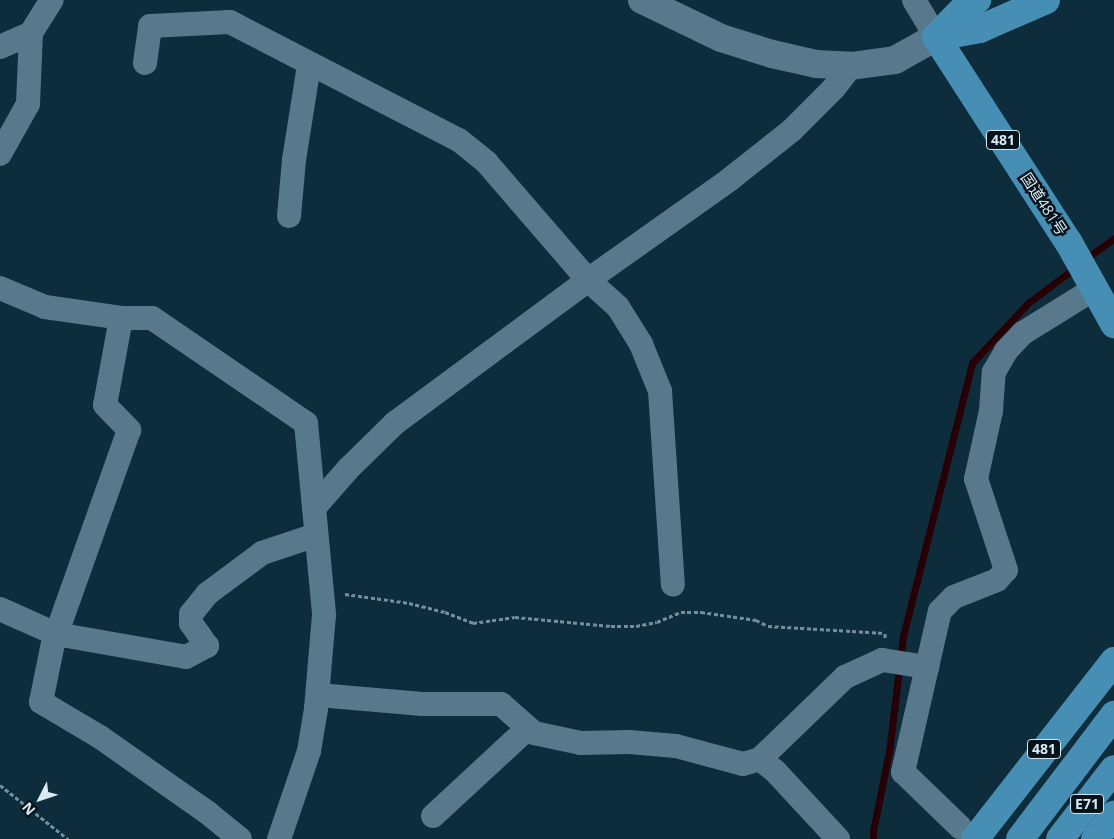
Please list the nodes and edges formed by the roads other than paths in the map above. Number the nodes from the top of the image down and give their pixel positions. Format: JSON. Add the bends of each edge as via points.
{"nodes":[{"id":1,"x":52,"y":0,"type":"edge"},
{"id":2,"x":642,"y":0,"type":"edge"},
{"id":3,"x":914,"y":0,"type":"edge"},
{"id":4,"x":977,"y":0,"type":"edge"},
{"id":5,"x":1046,"y":0,"type":"edge"},
{"id":6,"x":31,"y":33,"type":"junction"},
{"id":7,"x":936,"y":37,"type":"junction"},
{"id":8,"x":0,"y":48,"type":"edge"},
{"id":9,"x":145,"y":63,"type":"dead end"},
{"id":10,"x":309,"y":64,"type":"junction"},
{"id":11,"x":851,"y":66,"type":"junction"},
{"id":12,"x":0,"y":154,"type":"edge"},
{"id":13,"x":289,"y":216,"type":"dead end"},
{"id":14,"x":588,"y":280,"type":"junction"},
{"id":15,"x":0,"y":288,"type":"edge"},
{"id":16,"x":1094,"y":288,"type":"junction"},
{"id":17,"x":121,"y":318,"type":"junction"},
{"id":18,"x":1114,"y":324,"type":"edge"},
{"id":19,"x":314,"y":508,"type":"junction"},
{"id":20,"x":316,"y":535,"type":"junction"},
{"id":21,"x":673,"y":585,"type":"dead end"},
{"id":22,"x":0,"y":609,"type":"edge"},
{"id":23,"x":56,"y":634,"type":"junction"},
{"id":24,"x":1114,"y":661,"type":"edge"},
{"id":25,"x":927,"y":667,"type":"junction"},
{"id":26,"x":318,"y":695,"type":"junction"},
{"id":27,"x":1114,"y":715,"type":"edge"},
{"id":28,"x":528,"y":728,"type":"junction"},
{"id":29,"x":760,"y":759,"type":"junction"},
{"id":30,"x":1114,"y":769,"type":"edge"},
{"id":31,"x":1114,"y":814,"type":"edge"},
{"id":32,"x":433,"y":816,"type":"dead end"},
{"id":33,"x":968,"y":833,"type":"edge"},
{"id":34,"x":240,"y":839,"type":"edge"},
{"id":35,"x":279,"y":839,"type":"edge"},
{"id":36,"x":838,"y":839,"type":"edge"},
{"id":37,"x":1020,"y":839,"type":"edge"},
{"id":38,"x":1060,"y":839,"type":"edge"},
{"id":39,"x":1095,"y":839,"type":"edge"}],
"edges":[{"from":1,"to":6,"type":"street"},
{"from":2,"to":11,"type":"street","via":[[721,38],[816,64]]},
{"from":3,"to":7,"type":"street"},
{"from":4,"to":7,"type":"highway","via":[[966,6]]},
{"from":5,"to":7,"type":"highway","via":[[980,29]]},
{"from":6,"to":8,"type":"street"},
{"from":6,"to":12,"type":"street","via":[[28,104]]},
{"from":7,"to":11,"type":"street","via":[[895,60]]},
{"from":7,"to":16,"type":"highway","name":"国道481号","number":"481","via":[[1069,243]]},
{"from":9,"to":10,"type":"street","via":[[150,26],[230,22]]},
{"from":10,"to":13,"type":"street"},
{"from":10,"to":14,"type":"street","via":[[459,140],[487,163]]},
{"from":11,"to":14,"type":"street","via":[[792,130],[729,180]]},
{"from":14,"to":19,"type":"street","via":[[395,423],[348,468]]},
{"from":14,"to":21,"type":"street","via":[[618,307],[641,344],[660,391]]},
{"from":15,"to":17,"type":"street","via":[[45,307]]},
{"from":16,"to":18,"type":"highway","name":"国道481号","number":"481"},
{"from":16,"to":25,"type":"street","via":[[1023,333],[1006,350],[994,372],[991,411],[976,479],[1006,570],[997,580],[954,597],[940,611]]},
{"from":17,"to":19,"type":"street","via":[[152,318],[306,423]]},
{"from":17,"to":23,"type":"street","via":[[105,405],[129,430]]},
{"from":19,"to":20,"type":"street"},
{"from":20,"to":23,"type":"street","via":[[262,553],[207,594],[191,614],[191,623],[207,646],[186,657]]},
{"from":20,"to":26,"type":"street","via":[[324,615]]},
{"from":22,"to":23,"type":"street"},
{"from":23,"to":34,"type":"street","via":[[41,702],[100,737]]},
{"from":24,"to":33,"type":"highway","number":"481"},
{"from":25,"to":29,"type":"street","via":[[882,660],[845,677]]},
{"from":25,"to":33,"type":"street","via":[[902,772]]},
{"from":26,"to":28,"type":"street","via":[[423,704],[500,704]]},
{"from":26,"to":35,"type":"street","via":[[309,751]]},
{"from":27,"to":37,"type":"highway","number":"E71"},
{"from":28,"to":29,"type":"street","via":[[534,733],[580,743],[629,742],[676,746],[743,764]]},
{"from":28,"to":32,"type":"street"},
{"from":29,"to":36,"type":"street"},
{"from":30,"to":38,"type":"highway","number":"E71"},
{"from":31,"to":39,"type":"highway"}]}
